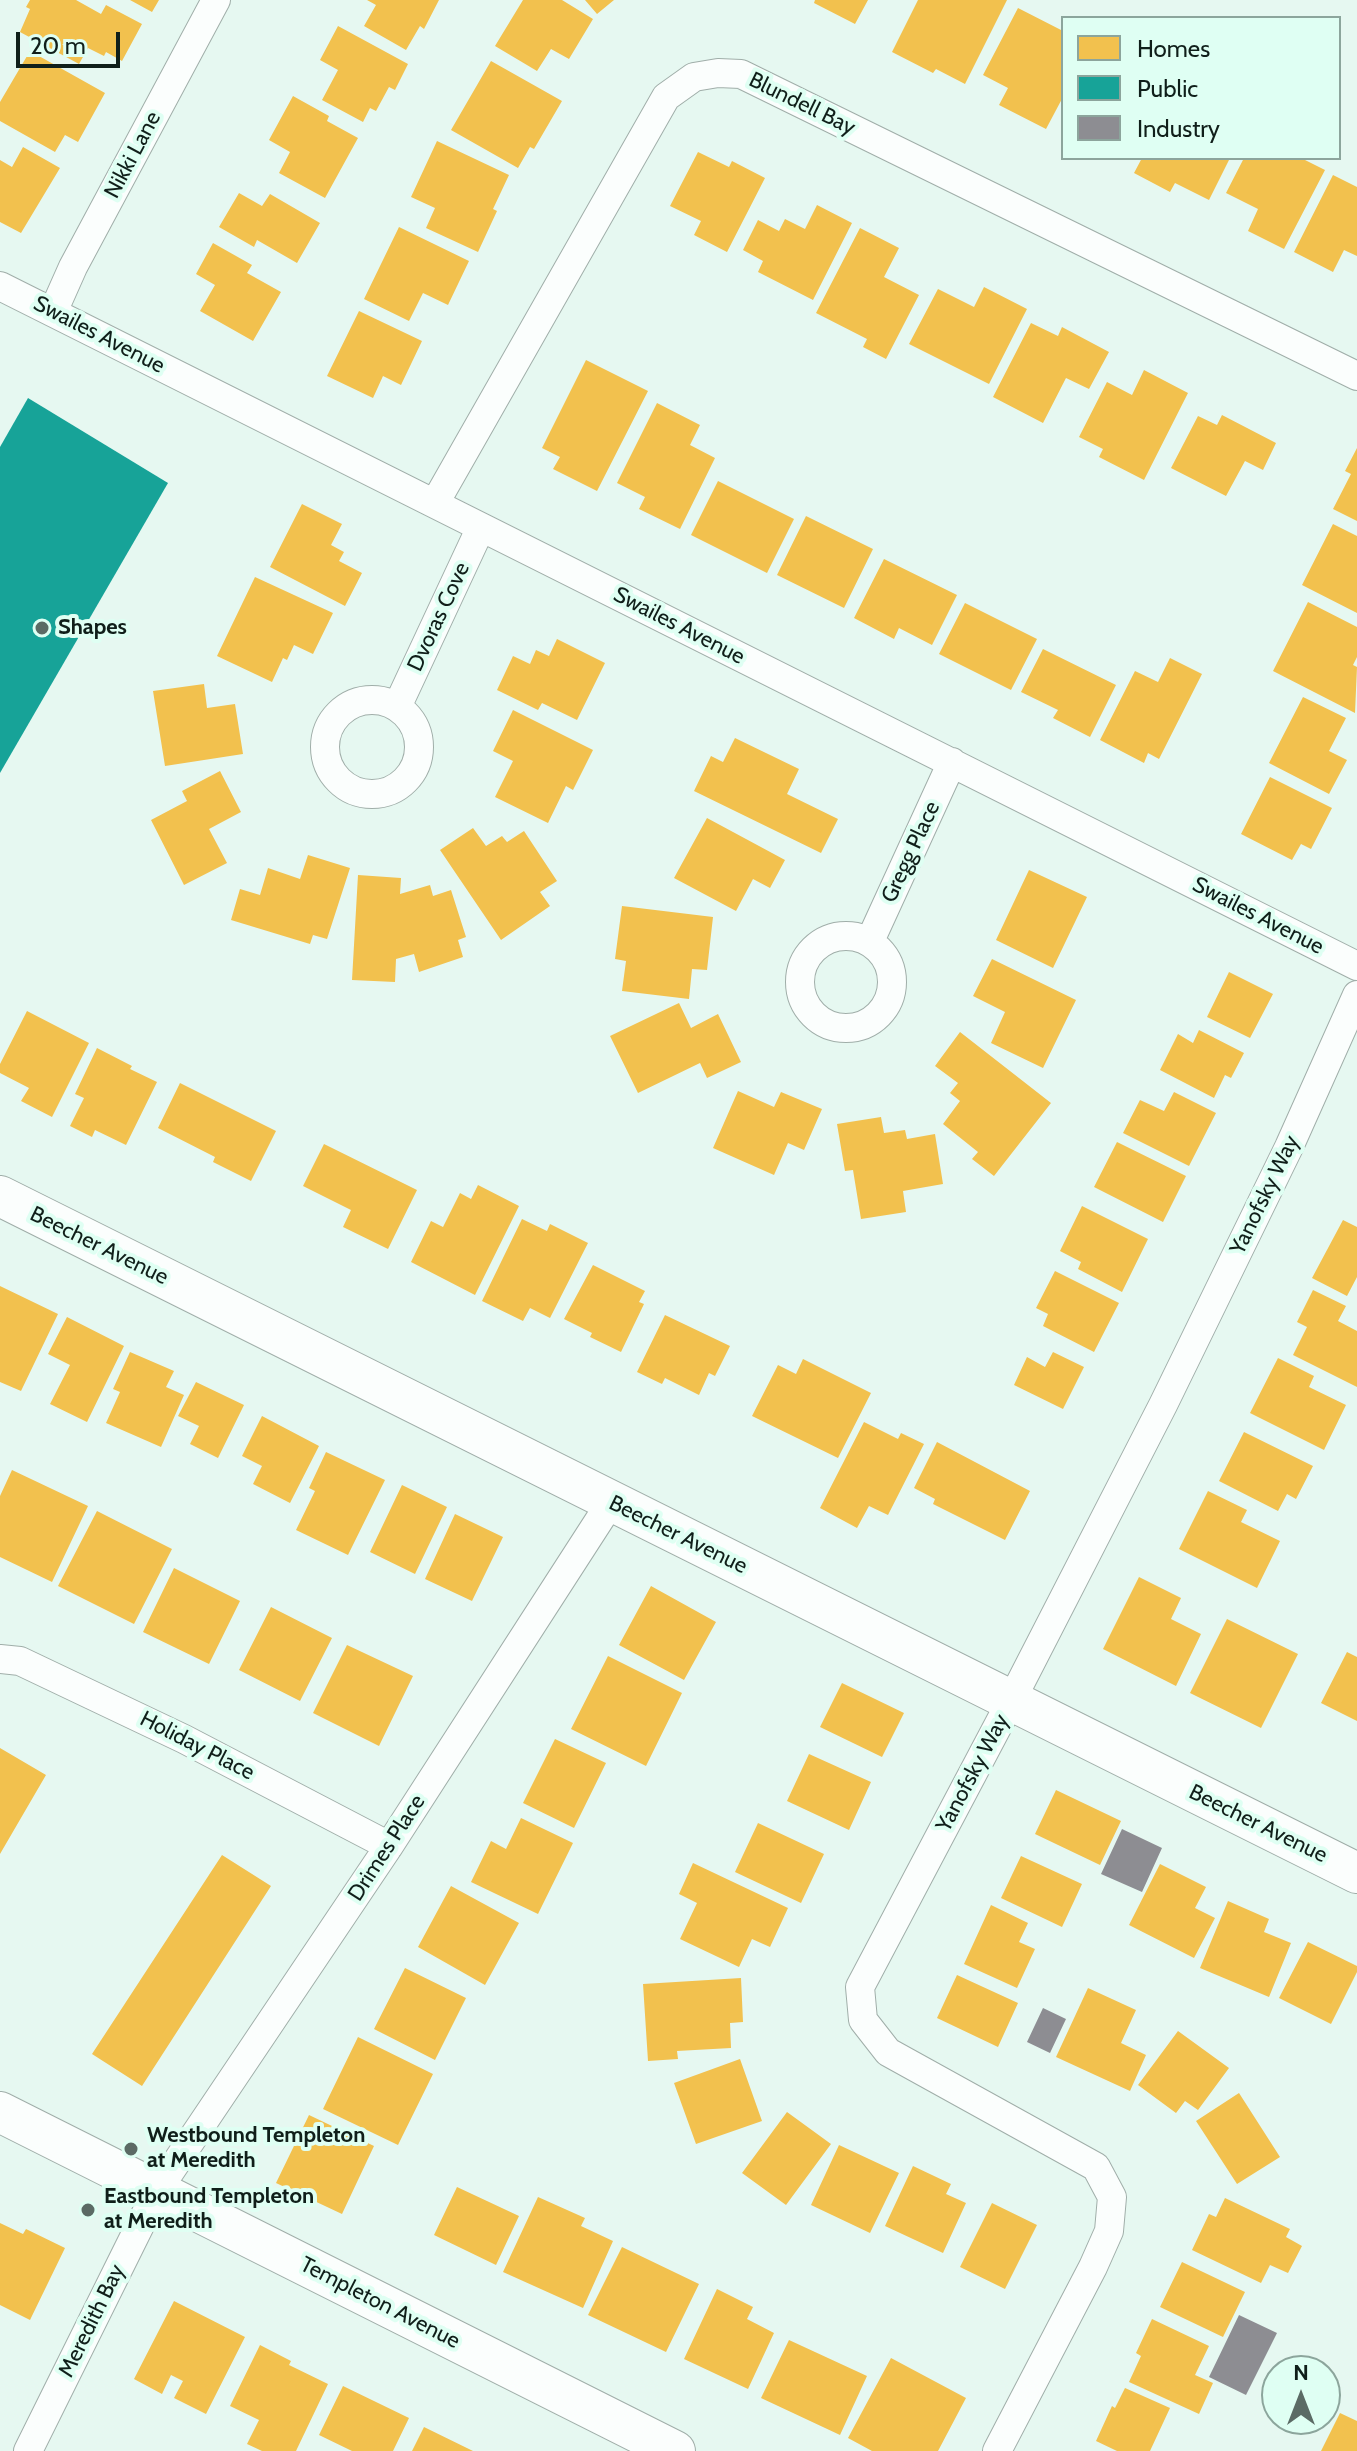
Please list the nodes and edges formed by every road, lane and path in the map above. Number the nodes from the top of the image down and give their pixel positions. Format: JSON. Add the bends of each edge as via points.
{"nodes":[{"id":1,"x":216,"y":0,"type":"edge"},
{"id":2,"x":0,"y":286,"type":"edge"},
{"id":3,"x":53,"y":312,"type":"junction"},
{"id":4,"x":1357,"y":376,"type":"edge"},
{"id":5,"x":435,"y":503,"type":"junction"},
{"id":6,"x":481,"y":527,"type":"junction"},
{"id":7,"x":397,"y":707,"type":"dead end"},
{"id":8,"x":952,"y":762,"type":"junction"},
{"id":9,"x":870,"y":941,"type":"dead end"},
{"id":10,"x":1357,"y":966,"type":"edge"},
{"id":11,"x":1357,"y":995,"type":"edge"},
{"id":12,"x":0,"y":1196,"type":"edge"},
{"id":13,"x":611,"y":1502,"type":"junction"},
{"id":14,"x":0,"y":1659,"type":"edge"},
{"id":15,"x":1011,"y":1701,"type":"junction"},
{"id":16,"x":389,"y":1846,"type":"junction"},
{"id":17,"x":1357,"y":1873,"type":"edge"},
{"id":18,"x":0,"y":2112,"type":"edge"},
{"id":19,"x":157,"y":2191,"type":"junction"},
{"id":20,"x":28,"y":2451,"type":"edge"},
{"id":21,"x":675,"y":2451,"type":"edge"},
{"id":22,"x":997,"y":2451,"type":"edge"}],
"edges":[{"from":1,"to":3,"type":"street","name":"Nikki Lane"},
{"from":2,"to":3,"type":"street","name":"Swailes Avenue"},
{"from":3,"to":5,"type":"street","name":"Swailes Avenue"},
{"from":4,"to":5,"type":"street","name":"Blundell Bay","via":[[741,74],[718,73],[694,77],[666,97]]},
{"from":5,"to":6,"type":"street","name":"Swailes Avenue"},
{"from":6,"to":7,"type":"street","name":"Dvoras Cove"},
{"from":6,"to":8,"type":"street","name":"Swailes Avenue"},
{"from":8,"to":9,"type":"street","name":"Gregg Place"},
{"from":8,"to":10,"type":"street","name":"Swailes Avenue"},
{"from":11,"to":15,"type":"street","name":"Yanofsky Way","via":[[1170,1391]]},
{"from":12,"to":13,"type":"street","name":"Beecher Avenue"},
{"from":13,"to":15,"type":"street","name":"Beecher Avenue"},
{"from":13,"to":16,"type":"street","name":"Drimes Place"},
{"from":14,"to":16,"type":"street","name":"Holiday Place","via":[[20,1661],[184,1739]]},
{"from":15,"to":17,"type":"street","name":"Beecher Avenue"},
{"from":15,"to":22,"type":"street","name":"Yanofsky Way","via":[[860,1987],[863,2020],[888,2052],[1096,2167],[1112,2197],[1109,2231],[1093,2267]]},
{"from":16,"to":19,"type":"street","name":"Drimes Place"},
{"from":18,"to":19,"type":"street","name":"Templeton Avenue"},
{"from":19,"to":20,"type":"street","name":"Meredith Bay"},
{"from":19,"to":21,"type":"street","name":"Templeton Avenue"}]}
